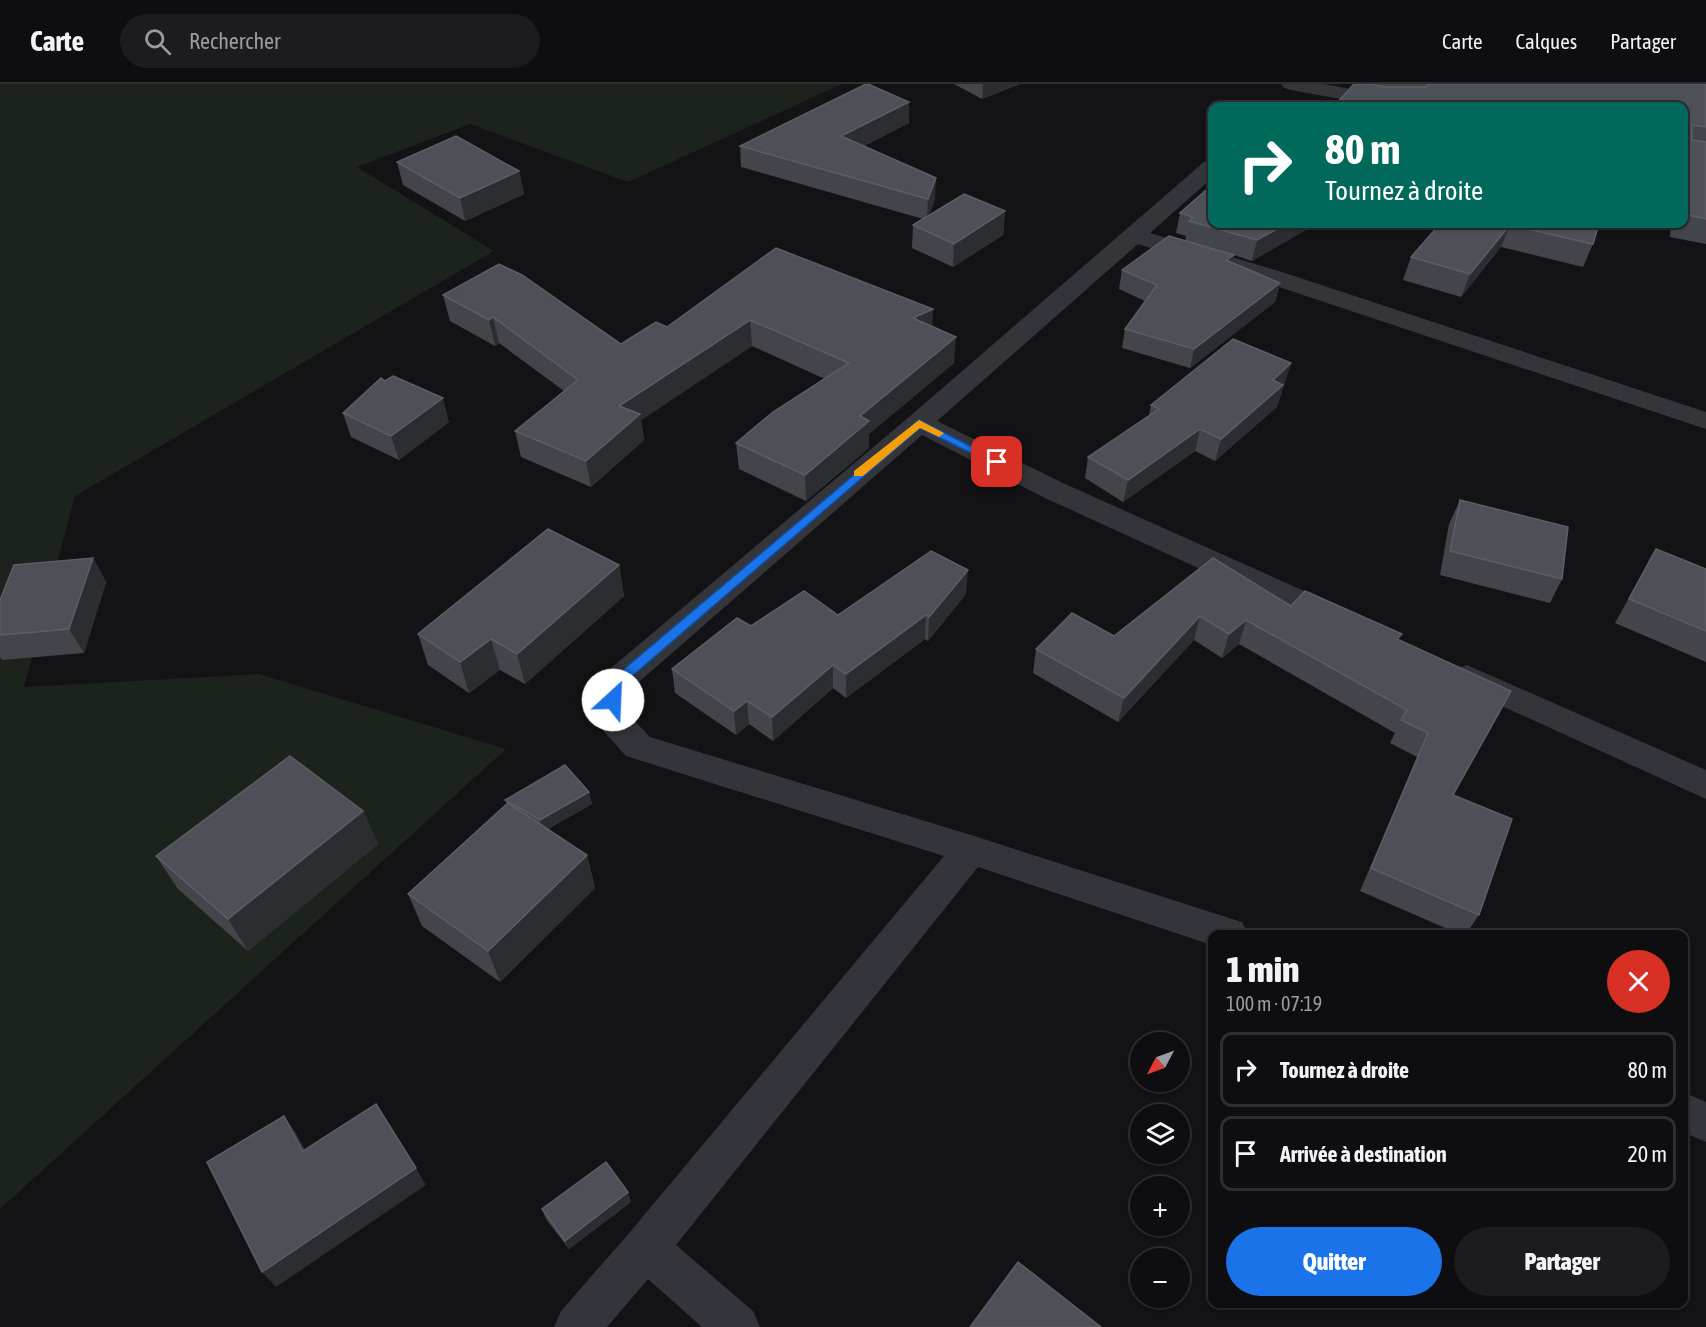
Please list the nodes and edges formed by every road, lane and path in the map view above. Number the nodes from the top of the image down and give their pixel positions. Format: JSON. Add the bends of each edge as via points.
{"nodes":[{"id":1,"x":1293,"y":90,"type":"edge"},
{"id":2,"x":1380,"y":102,"type":"edge"},
{"id":3,"x":1208,"y":171,"type":"edge"},
{"id":4,"x":1135,"y":236,"type":"junction"},
{"id":5,"x":1706,"y":421,"type":"edge"},
{"id":6,"x":919,"y":423,"type":"junction"},
{"id":7,"x":1370,"y":633,"type":"edge"},
{"id":8,"x":1446,"y":667,"type":"edge"},
{"id":9,"x":1706,"y":785,"type":"edge"},
{"id":10,"x":971,"y":850,"type":"junction"},
{"id":11,"x":1217,"y":930,"type":"edge"},
{"id":12,"x":1688,"y":1114,"type":"edge"},
{"id":13,"x":1706,"y":1122,"type":"edge"},
{"id":14,"x":646,"y":1248,"type":"junction"},
{"id":15,"x":577,"y":1327,"type":"edge"},
{"id":16,"x":738,"y":1327,"type":"edge"}],
"edges":[{"from":1,"to":2,"type":"street"},
{"from":3,"to":4,"type":"street"},
{"from":4,"to":5,"type":"street","via":[[1284,281]]},
{"from":4,"to":6,"type":"street"},
{"from":6,"to":7,"type":"street","via":[[1055,491]]},
{"from":6,"to":10,"type":"street","via":[[616,683],[611,717],[638,747]]},
{"from":8,"to":9,"type":"street"},
{"from":10,"to":11,"type":"street"},
{"from":10,"to":14,"type":"street"},
{"from":12,"to":13,"type":"street"},
{"from":14,"to":15,"type":"street"},
{"from":14,"to":16,"type":"street"}]}
